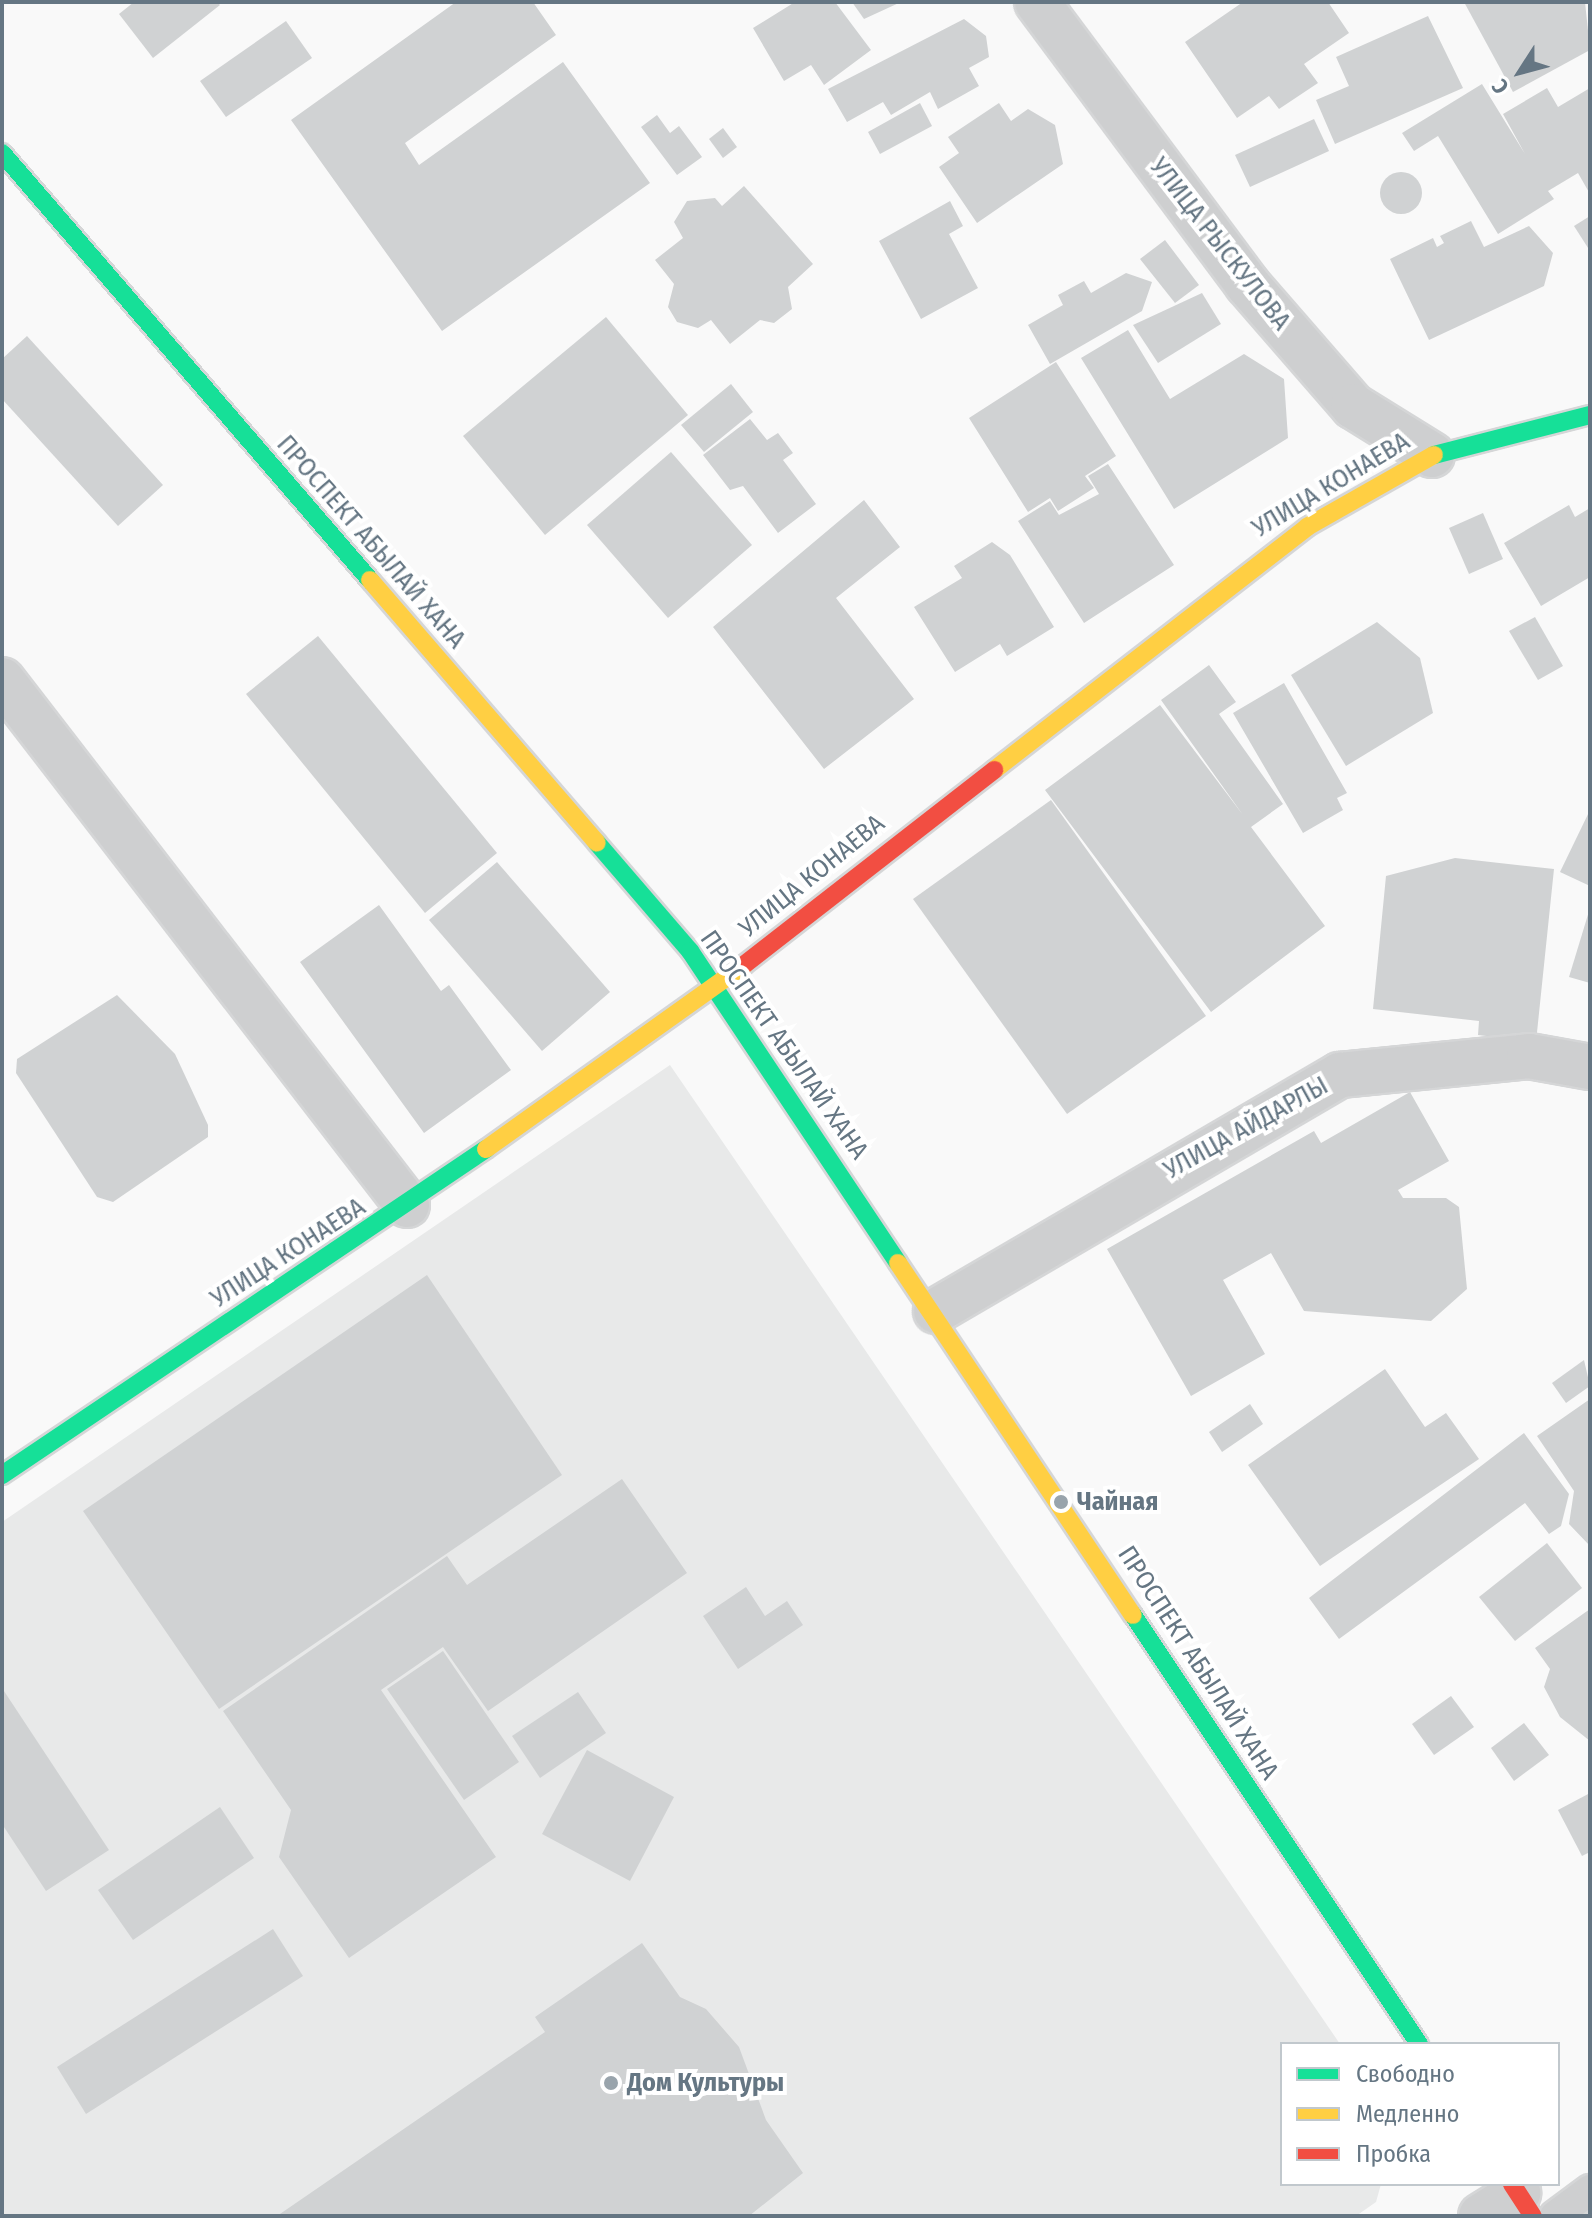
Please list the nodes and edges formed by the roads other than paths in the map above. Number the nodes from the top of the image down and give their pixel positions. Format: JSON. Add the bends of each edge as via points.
{"nodes":[{"id":1,"x":1037,"y":2,"type":"edge"},
{"id":2,"x":2,"y":153,"type":"edge"},
{"id":3,"x":1590,"y":415,"type":"edge"},
{"id":4,"x":1432,"y":455,"type":"junction"},
{"id":5,"x":2,"y":680,"type":"edge"},
{"id":6,"x":715,"y":987,"type":"junction"},
{"id":7,"x":1590,"y":1067,"type":"edge"},
{"id":8,"x":407,"y":1205,"type":"junction"},
{"id":9,"x":936,"y":1311,"type":"junction"},
{"id":10,"x":2,"y":1475,"type":"edge"},
{"id":11,"x":1418,"y":2042,"type":"edge"},
{"id":12,"x":1590,"y":2190,"type":"edge"},
{"id":13,"x":1521,"y":2198,"type":"edge"},
{"id":14,"x":1481,"y":2216,"type":"edge"},
{"id":15,"x":1555,"y":2216,"type":"edge"}],
"edges":[{"from":1,"to":4,"type":"street","name":"УЛИЦА РЫСКУЛОВА","via":[[1247,284],[1353,406]]},
{"from":2,"to":6,"type":"main road","name":"ПРОСПЕКТ АБЫЛАЙ ХАНА"},
{"from":3,"to":4,"type":"main road","name":"УЛИЦА КОНАЕВА"},
{"from":4,"to":6,"type":"main road","name":"УЛИЦА КОНАЕВА","via":[[1244,570],[1174,634],[852,874]]},
{"from":5,"to":8,"type":"street"},
{"from":6,"to":8,"type":"main road","name":"УЛИЦА КОНАЕВА"},
{"from":6,"to":9,"type":"main road","name":"ПРОСПЕКТ АБЫЛАЙ ХАНА"},
{"from":7,"to":9,"type":"street","name":"УЛИЦА АЙДАРЛЫ","via":[[1529,1056],[1340,1075]]},
{"from":8,"to":10,"type":"main road","name":"УЛИЦА КОНАЕВА"},
{"from":9,"to":11,"type":"main road","name":"ПРОСПЕКТ АБЫЛАЙ ХАНА"},
{"from":12,"to":15,"type":"lane"},
{"from":13,"to":14,"type":"street"}]}
